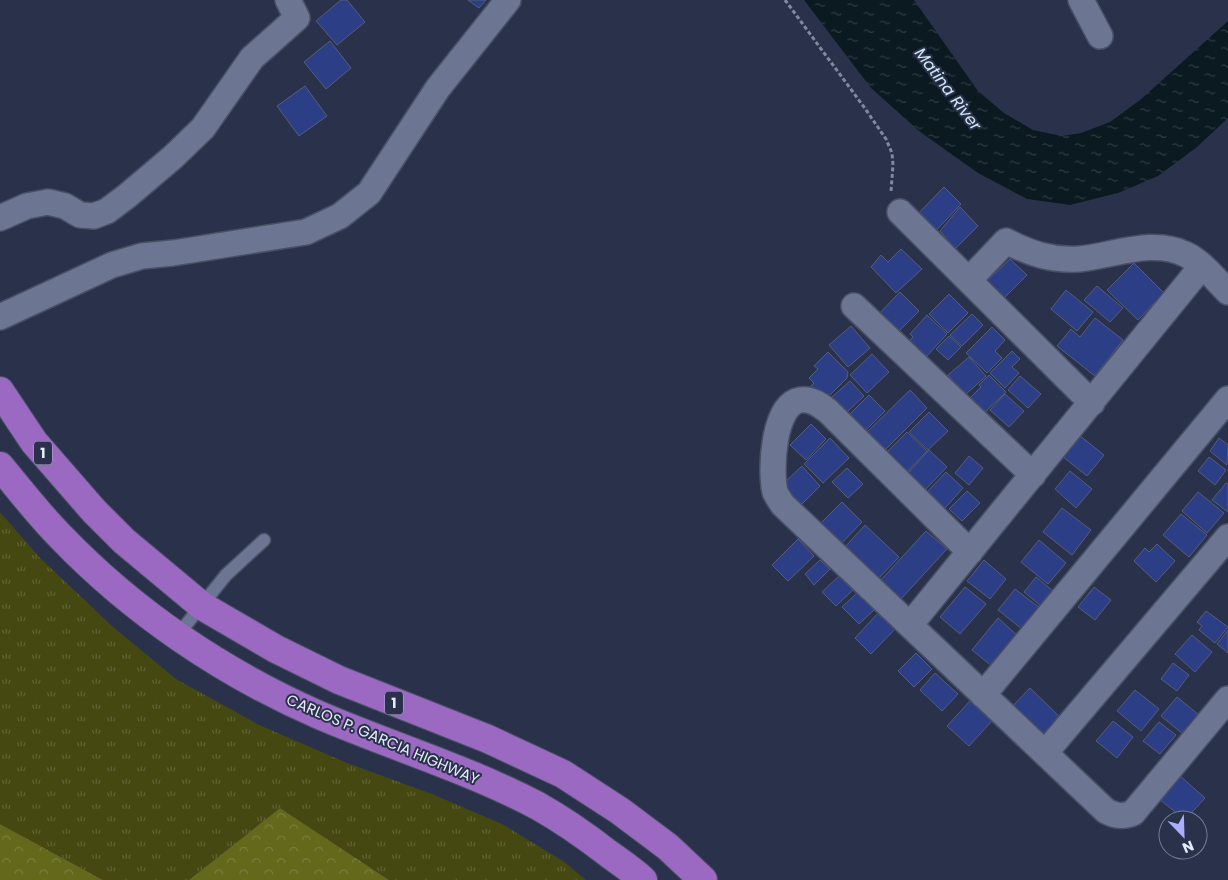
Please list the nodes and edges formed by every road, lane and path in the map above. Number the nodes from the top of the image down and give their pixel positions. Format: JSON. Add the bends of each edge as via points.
{"nodes":[{"id":1,"x":288,"y":0,"type":"edge"},
{"id":2,"x":508,"y":0,"type":"edge"},
{"id":3,"x":786,"y":0,"type":"edge"},
{"id":4,"x":1081,"y":0,"type":"edge"},
{"id":5,"x":1100,"y":36,"type":"dead end"},
{"id":6,"x":900,"y":212,"type":"joint"},
{"id":7,"x":0,"y":218,"type":"edge"},
{"id":8,"x":1202,"y":266,"type":"junction"},
{"id":9,"x":969,"y":280,"type":"junction"},
{"id":10,"x":1228,"y":292,"type":"edge"},
{"id":11,"x":854,"y":306,"type":"dead end"},
{"id":12,"x":0,"y":317,"type":"edge"},
{"id":13,"x":0,"y":391,"type":"edge"},
{"id":14,"x":1228,"y":398,"type":"edge"},
{"id":15,"x":1092,"y":403,"type":"junction"},
{"id":16,"x":0,"y":466,"type":"edge"},
{"id":17,"x":1033,"y":474,"type":"junction"},
{"id":18,"x":1228,"y":536,"type":"edge"},
{"id":19,"x":264,"y":540,"type":"dead end"},
{"id":20,"x":970,"y":552,"type":"junction"},
{"id":21,"x":202,"y":606,"type":"junction"},
{"id":22,"x":910,"y":625,"type":"junction"},
{"id":23,"x":177,"y":636,"type":"junction"},
{"id":24,"x":983,"y":695,"type":"junction"},
{"id":25,"x":1228,"y":699,"type":"edge"},
{"id":26,"x":1044,"y":753,"type":"junction"},
{"id":27,"x":643,"y":880,"type":"edge"},
{"id":28,"x":703,"y":880,"type":"edge"}],
"edges":[{"from":1,"to":7,"type":"street","via":[[297,18],[252,58],[203,128],[127,196],[94,216],[80,215],[65,206],[48,202],[27,206]]},
{"from":2,"to":12,"type":"street","via":[[438,88],[369,193],[340,216],[306,232],[128,260]]},
{"from":3,"to":6,"type":"path","via":[[886,140],[894,165],[891,193]]},
{"from":4,"to":5,"type":"street"},
{"from":6,"to":9,"type":"street"},
{"from":8,"to":9,"type":"street","via":[[1186,254],[1167,249],[1144,248],[1078,259],[1048,258],[1006,241]]},
{"from":8,"to":10,"type":"street"},
{"from":8,"to":15,"type":"street"},
{"from":9,"to":15,"type":"street"},
{"from":11,"to":17,"type":"street"},
{"from":13,"to":21,"type":"highway","number":"1","via":[[34,442],[94,511],[124,541]]},
{"from":14,"to":24,"type":"street"},
{"from":15,"to":17,"type":"street"},
{"from":16,"to":23,"type":"highway","name":"CARLOS P. GARCIA HIGHWAY","via":[[30,504],[93,569]]},
{"from":17,"to":20,"type":"street"},
{"from":18,"to":26,"type":"street"},
{"from":19,"to":21,"type":"lane","via":[[226,575]]},
{"from":20,"to":22,"type":"street"},
{"from":20,"to":22,"type":"street","via":[[828,410],[802,399],[793,402],[785,411],[775,447],[773,474],[776,494],[783,505]]},
{"from":21,"to":23,"type":"lane"},
{"from":21,"to":28,"type":"highway","number":"1","via":[[276,649],[339,680],[488,739],[563,774],[668,847]]},
{"from":22,"to":24,"type":"street"},
{"from":23,"to":27,"type":"highway","name":"CARLOS P. GARCIA HIGHWAY","via":[[253,682],[318,714],[466,773],[538,807],[593,842]]},
{"from":24,"to":26,"type":"street"},
{"from":25,"to":26,"type":"street","via":[[1133,813],[1124,816],[1106,811]]}]}
